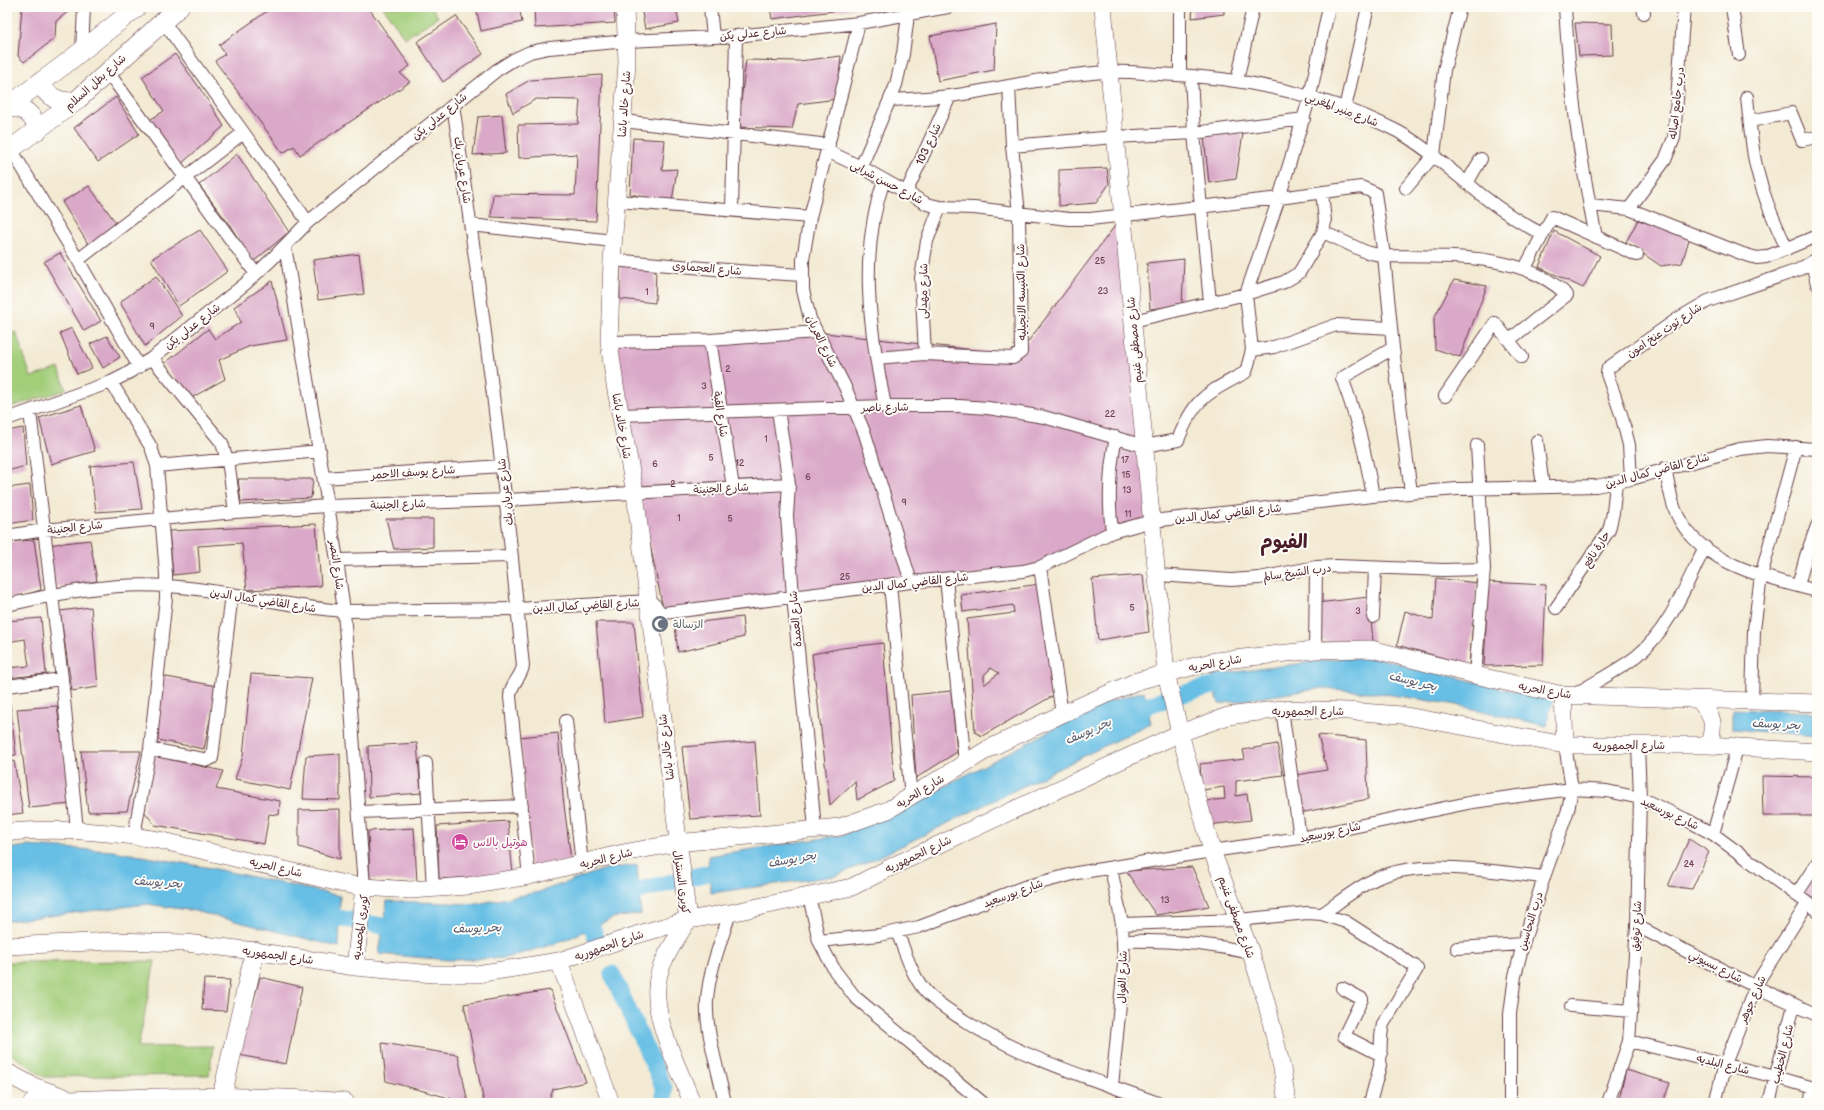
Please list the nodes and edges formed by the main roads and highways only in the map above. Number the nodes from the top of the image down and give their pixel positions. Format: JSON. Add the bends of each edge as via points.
{"nodes":[{"id":1,"x":137,"y":7,"type":"edge"},
{"id":2,"x":178,"y":7,"type":"edge"},
{"id":3,"x":40,"y":82,"type":"junction"},
{"id":4,"x":76,"y":101,"type":"junction"},
{"id":5,"x":7,"y":108,"type":"edge"},
{"id":6,"x":38,"y":130,"type":"junction"},
{"id":7,"x":9,"y":150,"type":"edge"},
{"id":8,"x":255,"y":951,"type":"road end"},
{"id":9,"x":7,"y":1072,"type":"edge"},
{"id":10,"x":222,"y":1096,"type":"junction"},
{"id":11,"x":71,"y":1100,"type":"junction"},
{"id":12,"x":33,"y":1103,"type":"edge"},
{"id":13,"x":346,"y":1103,"type":"edge"}],
"edges":[{"from":1,"to":3,"type":"main road"},
{"from":2,"to":4,"type":"main road","name":"شارع بطل السلام"},
{"from":3,"to":4,"type":"main road","via":[[44,90],[58,101]]},
{"from":3,"to":5,"type":"main road"},
{"from":4,"to":6,"type":"main road","name":"شارع بطل السلام"},
{"from":5,"to":6,"type":"main road","via":[[20,109],[29,114]]},
{"from":6,"to":7,"type":"main road","name":"شارع بطل السلام"},
{"from":8,"to":10,"type":"main road"},
{"from":9,"to":11,"type":"main road","via":[[33,1087]]},
{"from":10,"to":11,"type":"main road"},
{"from":10,"to":13,"type":"main road","via":[[299,1098]]},
{"from":11,"to":12,"type":"main road"}]}
